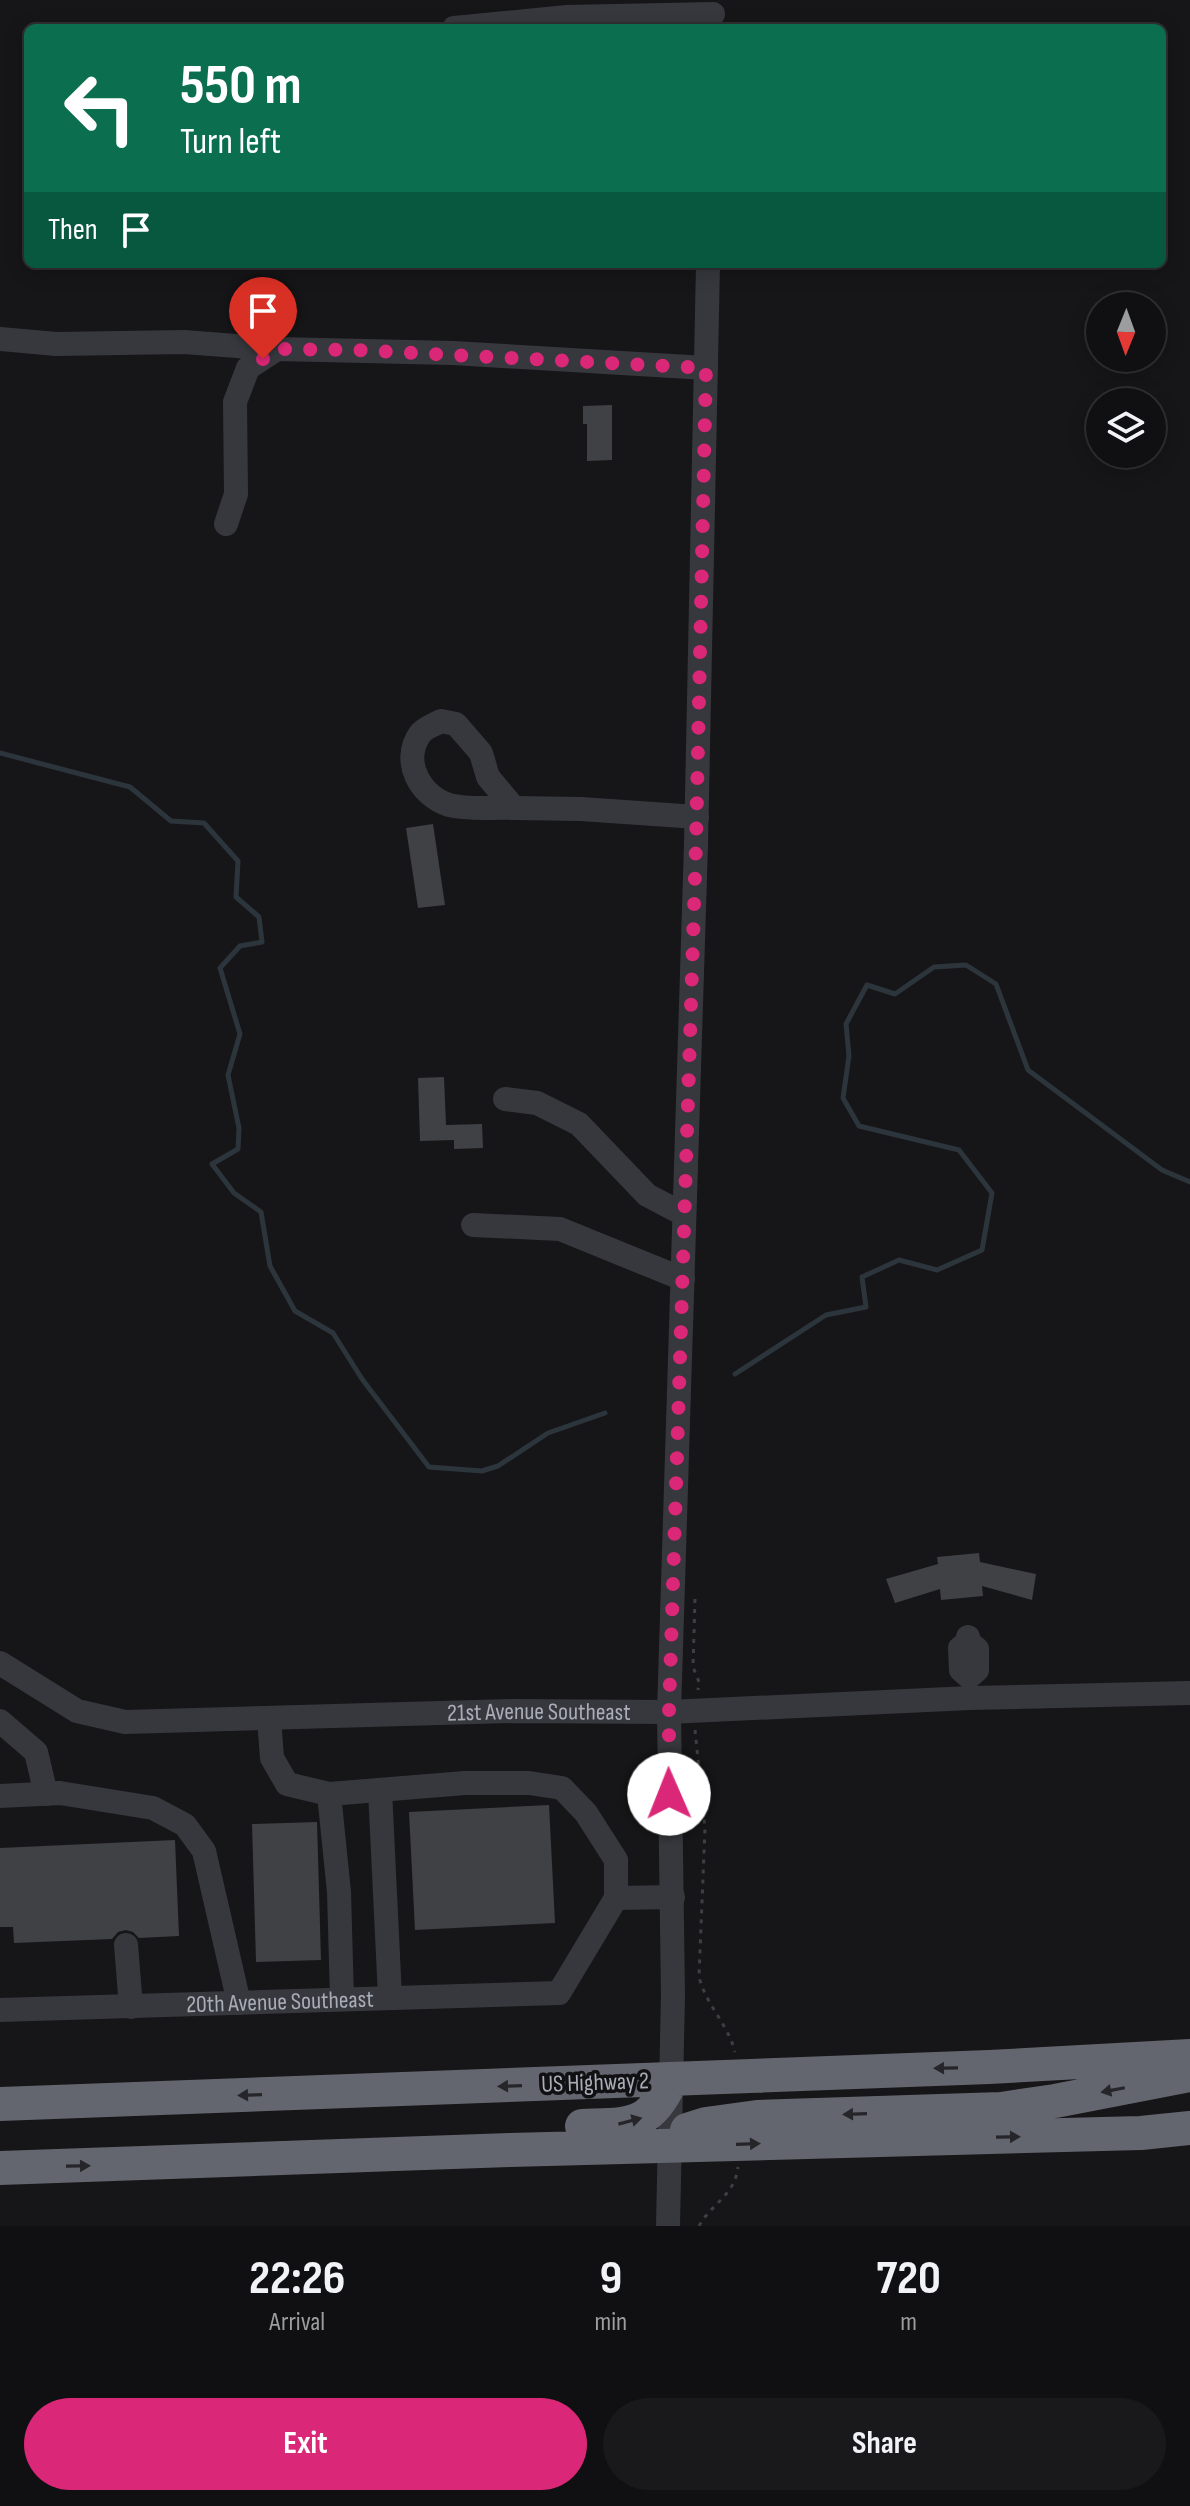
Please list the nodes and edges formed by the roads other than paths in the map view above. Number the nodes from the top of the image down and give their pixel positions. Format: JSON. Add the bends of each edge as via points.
{"nodes":[{"id":1,"x":713,"y":14,"type":"edge"},
{"id":2,"x":495,"y":24,"type":"edge"},
{"id":3,"x":708,"y":268,"type":"edge"},
{"id":4,"x":0,"y":339,"type":"edge"},
{"id":5,"x":277,"y":349,"type":"junction"},
{"id":6,"x":706,"y":368,"type":"junction"},
{"id":7,"x":226,"y":524,"type":"dead end"},
{"id":8,"x":514,"y":808,"type":"dead end"},
{"id":9,"x":697,"y":817,"type":"junction"},
{"id":10,"x":505,"y":1099,"type":"dead end"},
{"id":11,"x":683,"y":1214,"type":"junction"},
{"id":12,"x":473,"y":1225,"type":"dead end"},
{"id":13,"x":683,"y":1279,"type":"junction"},
{"id":14,"x":968,"y":1640,"type":"dead end"},
{"id":15,"x":0,"y":1663,"type":"edge"},
{"id":16,"x":969,"y":1687,"type":"junction"},
{"id":17,"x":1190,"y":1693,"type":"edge"},
{"id":18,"x":669,"y":1712,"type":"junction"},
{"id":19,"x":269,"y":1718,"type":"junction"},
{"id":20,"x":0,"y":1721,"type":"edge"},
{"id":21,"x":380,"y":1790,"type":"junction"},
{"id":22,"x":46,"y":1794,"type":"junction"},
{"id":23,"x":329,"y":1794,"type":"junction"},
{"id":24,"x":0,"y":1796,"type":"edge"},
{"id":25,"x":673,"y":1897,"type":"junction"},
{"id":26,"x":616,"y":1898,"type":"junction"},
{"id":27,"x":126,"y":1945,"type":"dead end"},
{"id":28,"x":390,"y":1997,"type":"junction"},
{"id":29,"x":342,"y":1998,"type":"junction"},
{"id":30,"x":239,"y":2003,"type":"junction"},
{"id":31,"x":131,"y":2007,"type":"junction"},
{"id":32,"x":0,"y":2010,"type":"edge"},
{"id":33,"x":1190,"y":2056,"type":"edge"},
{"id":34,"x":1190,"y":2075,"type":"edge"},
{"id":35,"x":672,"y":2079,"type":"junction"},
{"id":36,"x":0,"y":2104,"type":"edge"},
{"id":37,"x":1190,"y":2128,"type":"edge"},
{"id":38,"x":670,"y":2146,"type":"junction"},
{"id":39,"x":163,"y":2164,"type":"junction"},
{"id":40,"x":0,"y":2168,"type":"edge"},
{"id":41,"x":668,"y":2226,"type":"edge"}],
"edges":[{"from":1,"to":2,"type":"street"},
{"from":3,"to":6,"type":"street"},
{"from":4,"to":5,"type":"street"},
{"from":5,"to":6,"type":"street"},
{"from":5,"to":7,"type":"street","via":[[248,368],[235,402],[236,494]]},
{"from":6,"to":9,"type":"street"},
{"from":8,"to":9,"type":"street"},
{"from":9,"to":11,"type":"street"},
{"from":10,"to":11,"type":"street","via":[[537,1103],[579,1124],[647,1195]]},
{"from":11,"to":13,"type":"street"},
{"from":12,"to":13,"type":"street","via":[[560,1229]]},
{"from":13,"to":18,"type":"street"},
{"from":14,"to":16,"type":"street","via":[[960,1648],[960,1659]]},
{"from":15,"to":19,"type":"street","name":"21st Avenue Southeast","via":[[77,1711],[125,1722]]},
{"from":16,"to":17,"type":"street","name":"21st Avenue Southeast"},
{"from":16,"to":18,"type":"street","name":"21st Avenue Southeast"},
{"from":18,"to":19,"type":"street","name":"21st Avenue Southeast"},
{"from":18,"to":25,"type":"street"},
{"from":19,"to":23,"type":"street","via":[[272,1758],[287,1784]]},
{"from":20,"to":22,"type":"street","via":[[36,1752]]},
{"from":21,"to":23,"type":"street"},
{"from":21,"to":26,"type":"street","via":[[465,1783],[562,1788],[586,1813],[616,1860]]},
{"from":21,"to":28,"type":"street"},
{"from":22,"to":24,"type":"street"},
{"from":22,"to":30,"type":"street","via":[[153,1808],[185,1825],[204,1851]]},
{"from":23,"to":29,"type":"street"},
{"from":25,"to":26,"type":"street"},
{"from":25,"to":35,"type":"street"},
{"from":26,"to":28,"type":"street","name":"20th Avenue Southeast","via":[[559,1993]]},
{"from":27,"to":31,"type":"street"},
{"from":28,"to":29,"type":"street","name":"20th Avenue Southeast"},
{"from":29,"to":30,"type":"street","name":"20th Avenue Southeast"},
{"from":30,"to":31,"type":"street","name":"20th Avenue Southeast"},
{"from":31,"to":32,"type":"street","name":"20th Avenue Southeast"},
{"from":33,"to":35,"type":"highway","name":"US Highway 2","one_way":true},
{"from":34,"to":38,"type":"highway","one_way":true,"via":[[1001,2109],[757,2117],[684,2131]]},
{"from":35,"to":36,"type":"highway","name":"US Highway 2","one_way":true},
{"from":35,"to":38,"type":"street"},
{"from":39,"to":35,"type":"highway","one_way":true,"via":[[382,2135],[632,2123],[652,2112]]},
{"from":38,"to":37,"type":"highway","one_way":true},
{"from":38,"to":39,"type":"highway"},
{"from":38,"to":41,"type":"street"},
{"from":40,"to":39,"type":"highway","one_way":true}]}
